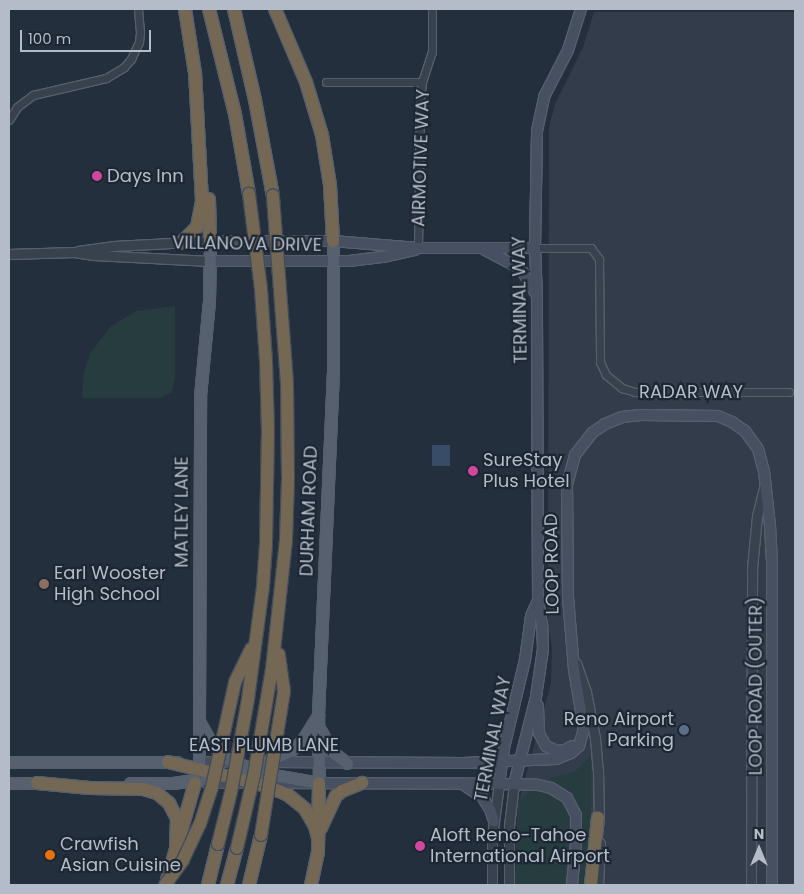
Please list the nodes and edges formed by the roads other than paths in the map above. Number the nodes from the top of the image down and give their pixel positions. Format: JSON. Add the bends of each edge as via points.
{"nodes":[{"id":1,"x":138,"y":9,"type":"edge"},
{"id":2,"x":185,"y":9,"type":"edge"},
{"id":3,"x":209,"y":9,"type":"edge"},
{"id":4,"x":234,"y":9,"type":"edge"},
{"id":5,"x":275,"y":9,"type":"edge"},
{"id":6,"x":432,"y":9,"type":"edge"},
{"id":7,"x":581,"y":9,"type":"edge"},
{"id":8,"x":194,"y":73,"type":"junction"},
{"id":9,"x":326,"y":82,"type":"dead end"},
{"id":10,"x":422,"y":82,"type":"junction"},
{"id":11,"x":9,"y":120,"type":"edge"},
{"id":12,"x":210,"y":241,"type":"junction"},
{"id":13,"x":333,"y":241,"type":"junction"},
{"id":14,"x":181,"y":243,"type":"junction"},
{"id":15,"x":418,"y":248,"type":"junction"},
{"id":16,"x":482,"y":248,"type":"junction"},
{"id":17,"x":535,"y":248,"type":"junction"},
{"id":18,"x":74,"y":252,"type":"junction"},
{"id":19,"x":9,"y":254,"type":"edge"},
{"id":20,"x":210,"y":261,"type":"junction"},
{"id":21,"x":333,"y":261,"type":"junction"},
{"id":22,"x":537,"y":297,"type":"junction"},
{"id":23,"x":789,"y":392,"type":"dead end"},
{"id":24,"x":764,"y":486,"type":"junction"},
{"id":25,"x":538,"y":600,"type":"junction"},
{"id":26,"x":277,"y":634,"type":"junction"},
{"id":27,"x":257,"y":638,"type":"junction"},
{"id":28,"x":572,"y":654,"type":"junction"},
{"id":29,"x":539,"y":680,"type":"junction"},
{"id":30,"x":318,"y":719,"type":"junction"},
{"id":31,"x":199,"y":721,"type":"junction"},
{"id":32,"x":583,"y":723,"type":"junction"},
{"id":33,"x":519,"y":760,"type":"junction"},
{"id":34,"x":502,"y":761,"type":"junction"},
{"id":35,"x":9,"y":762,"type":"edge"},
{"id":36,"x":148,"y":762,"type":"junction"},
{"id":37,"x":168,"y":762,"type":"joint"},
{"id":38,"x":233,"y":762,"type":"junction"},
{"id":39,"x":267,"y":762,"type":"junction"},
{"id":40,"x":318,"y":763,"type":"junction"},
{"id":41,"x":347,"y":763,"type":"junction"},
{"id":42,"x":9,"y":768,"type":"edge"},
{"id":43,"x":250,"y":769,"type":"junction"},
{"id":44,"x":197,"y":773,"type":"junction"},
{"id":45,"x":226,"y":775,"type":"junction"},
{"id":46,"x":9,"y":783,"type":"edge"},
{"id":47,"x":37,"y":783,"type":"junction"},
{"id":48,"x":255,"y":783,"type":"junction"},
{"id":49,"x":319,"y":783,"type":"junction"},
{"id":50,"x":362,"y":783,"type":"junction"},
{"id":51,"x":458,"y":784,"type":"junction"},
{"id":52,"x":499,"y":784,"type":"junction"},
{"id":53,"x":514,"y":784,"type":"junction"},
{"id":54,"x":598,"y":817,"type":"junction"},
{"id":55,"x":494,"y":821,"type":"junction"},
{"id":56,"x":318,"y":838,"type":"junction"},
{"id":57,"x":176,"y":850,"type":"junction"},
{"id":58,"x":166,"y":885,"type":"edge"},
{"id":59,"x":208,"y":885,"type":"edge"},
{"id":60,"x":227,"y":885,"type":"edge"},
{"id":61,"x":249,"y":885,"type":"edge"},
{"id":62,"x":311,"y":885,"type":"edge"},
{"id":63,"x":492,"y":885,"type":"edge"},
{"id":64,"x":509,"y":885,"type":"edge"},
{"id":65,"x":572,"y":885,"type":"edge"},
{"id":66,"x":591,"y":885,"type":"edge"},
{"id":67,"x":598,"y":885,"type":"edge"},
{"id":68,"x":750,"y":885,"type":"edge"},
{"id":69,"x":772,"y":885,"type":"edge"}],
"edges":[{"from":1,"to":11,"type":"street","via":[[139,42],[124,67],[106,78],[33,95],[17,107]]},
{"from":2,"to":8,"type":"highway"},
{"from":3,"to":27,"type":"highway","bridge":true,"via":[[235,114],[264,321],[268,416],[266,544]]},
{"from":4,"to":26,"type":"highway","bridge":true,"via":[[256,100],[273,196],[285,345],[288,480]]},
{"from":5,"to":13,"type":"highway","via":[[306,82],[322,136],[330,185]]},
{"from":6,"to":10,"type":"street","name":"AIRMOTIVE WAY","via":[[432,52]]},
{"from":7,"to":17,"type":"main road","name":"TERMINAL WAY","via":[[575,33],[551,81],[540,113]]},
{"from":8,"to":12,"type":"highway","via":[[202,104],[206,144]]},
{"from":8,"to":14,"type":"highway","via":[[201,208],[197,226]]},
{"from":9,"to":10,"type":"street"},
{"from":10,"to":15,"type":"street","name":"AIRMOTIVE WAY"},
{"from":12,"to":13,"type":"main road","name":"VILLANOVA DRIVE"},
{"from":12,"to":14,"type":"street","name":"VILLANOVA DRIVE"},
{"from":12,"to":20,"type":"main road","name":"MATLEY LANE"},
{"from":13,"to":15,"type":"main road","name":"VILLANOVA DRIVE"},
{"from":13,"to":21,"type":"main road","name":"DURHAM ROAD"},
{"from":14,"to":18,"type":"street","name":"VILLANOVA DRIVE","via":[[113,246]]},
{"from":15,"to":16,"type":"main road","name":"VILLANOVA DRIVE"},
{"from":15,"to":21,"type":"main road","name":"VILLANOVA DRIVE","via":[[384,257]]},
{"from":16,"to":17,"type":"main road","name":"VILLANOVA DRIVE"},
{"from":16,"to":22,"type":"main road","via":[[521,269]]},
{"from":17,"to":22,"type":"main road","name":"TERMINAL WAY"},
{"from":17,"to":23,"type":"street","name":"RADAR WAY","via":[[591,248],[599,259],[600,362],[606,375],[622,388],[635,392]]},
{"from":18,"to":19,"type":"street","name":"VILLANOVA DRIVE"},
{"from":18,"to":20,"type":"street","name":"VILLANOVA DRIVE","via":[[94,256]]},
{"from":20,"to":21,"type":"main road","name":"VILLANOVA DRIVE"},
{"from":20,"to":31,"type":"main road","name":"MATLEY LANE","via":[[200,396]]},
{"from":21,"to":30,"type":"main road","name":"DURHAM ROAD","via":[[333,373]]},
{"from":22,"to":25,"type":"main road","name":"TERMINAL WAY"},
{"from":24,"to":28,"type":"main road","name":"LOOP ROAD","via":[[762,463],[754,443],[739,426],[725,418],[702,415],[631,416],[613,420],[592,432],[574,455],[568,478],[568,597]]},
{"from":24,"to":68,"type":"street","via":[[754,531],[751,591]]},
{"from":24,"to":69,"type":"main road","name":"LOOP ROAD (OUTER)","via":[[772,559]]},
{"from":25,"to":29,"type":"main road","name":"TERMINAL WAY","via":[[543,637]]},
{"from":25,"to":34,"type":"main road","name":"TERMINAL WAY","via":[[531,616],[525,660]]},
{"from":26,"to":60,"type":"highway","bridge":true,"via":[[254,775]]},
{"from":26,"to":61,"type":"highway","bridge":true,"via":[[284,692],[261,835]]},
{"from":27,"to":58,"type":"highway","bridge":true,"via":[[235,682],[212,787],[200,824],[183,860]]},
{"from":27,"to":59,"type":"highway","bridge":true,"via":[[243,729]]},
{"from":28,"to":32,"type":"main road"},
{"from":28,"to":54,"type":"street","via":[[586,692],[595,738]]},
{"from":29,"to":32,"type":"main road","via":[[538,728],[546,746],[557,751],[568,749],[579,736]]},
{"from":29,"to":33,"type":"main road","name":"TERMINAL WAY"},
{"from":30,"to":39,"type":"main road","via":[[302,741]]},
{"from":30,"to":40,"type":"main road","name":"DURHAM ROAD"},
{"from":30,"to":41,"type":"main road","via":[[331,751]]},
{"from":31,"to":38,"type":"main road","via":[[210,742],[223,757]]},
{"from":31,"to":44,"type":"main road","name":"MATLEY LANE"},
{"from":32,"to":33,"type":"main road","via":[[581,740],[576,750],[567,756],[556,760]]},
{"from":33,"to":34,"type":"main road","name":"EAST PLUMB LANE"},
{"from":33,"to":53,"type":"main road","name":"TERMINAL WAY"},
{"from":34,"to":41,"type":"main road","name":"EAST PLUMB LANE"},
{"from":34,"to":52,"type":"main road","name":"TERMINAL WAY"},
{"from":35,"to":36,"type":"main road","name":"EAST PLUMB LANE"},
{"from":36,"to":37,"type":"main road","name":"EAST PLUMB LANE"},
{"from":36,"to":42,"type":"main road","via":[[122,767]]},
{"from":37,"to":44,"type":"highway"},
{"from":38,"to":39,"type":"main road","name":"EAST PLUMB LANE"},
{"from":38,"to":43,"type":"main road"},
{"from":38,"to":44,"type":"main road","name":"EAST PLUMB LANE"},
{"from":39,"to":40,"type":"main road","name":"EAST PLUMB LANE"},
{"from":39,"to":43,"type":"main road"},
{"from":40,"to":41,"type":"main road","name":"EAST PLUMB LANE"},
{"from":40,"to":49,"type":"main road","name":"DURHAM ROAD"},
{"from":43,"to":45,"type":"main road"},
{"from":43,"to":49,"type":"main road"},
{"from":44,"to":45,"type":"highway"},
{"from":44,"to":47,"type":"main road","via":[[173,783]]},
{"from":44,"to":48,"type":"main road"},
{"from":44,"to":57,"type":"highway"},
{"from":45,"to":48,"type":"highway"},
{"from":46,"to":47,"type":"main road"},
{"from":47,"to":57,"type":"highway","via":[[143,789],[157,793],[169,804],[177,819]]},
{"from":48,"to":49,"type":"main road"},
{"from":48,"to":56,"type":"highway","via":[[299,802],[316,826]]},
{"from":49,"to":50,"type":"main road"},
{"from":49,"to":56,"type":"highway"},
{"from":50,"to":51,"type":"main road"},
{"from":50,"to":56,"type":"highway","via":[[336,796]]},
{"from":51,"to":52,"type":"main road"},
{"from":51,"to":55,"type":"main road","via":[[483,798]]},
{"from":52,"to":53,"type":"main road"},
{"from":52,"to":55,"type":"street","name":"TERMINAL WAY"},
{"from":53,"to":64,"type":"street","name":"TERMINAL WAY","via":[[509,826]]},
{"from":53,"to":65,"type":"main road","via":[[551,788],[571,803],[577,821]]},
{"from":54,"to":66,"type":"highway"},
{"from":54,"to":67,"type":"street"},
{"from":55,"to":63,"type":"street","name":"TERMINAL WAY"},
{"from":56,"to":62,"type":"highway"},
{"from":57,"to":58,"type":"highway"}]}
